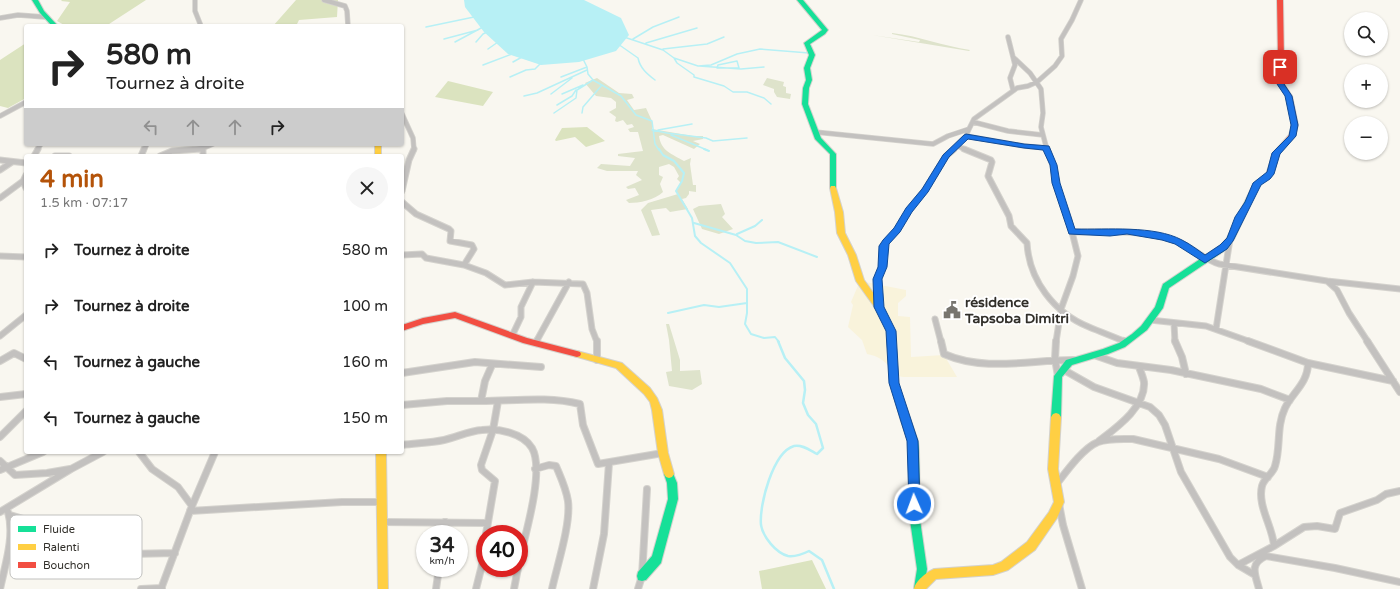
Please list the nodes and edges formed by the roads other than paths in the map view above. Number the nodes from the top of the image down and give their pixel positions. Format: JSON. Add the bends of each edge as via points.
{"nodes":[{"id":1,"x":35,"y":0,"type":"edge"},
{"id":2,"x":195,"y":0,"type":"edge"},
{"id":3,"x":324,"y":0,"type":"edge"},
{"id":4,"x":800,"y":0,"type":"edge"},
{"id":5,"x":1081,"y":0,"type":"edge"},
{"id":6,"x":1280,"y":0,"type":"edge"},
{"id":7,"x":45,"y":17,"type":"junction"},
{"id":8,"x":0,"y":18,"type":"edge"},
{"id":9,"x":53,"y":24,"type":"edge"},
{"id":10,"x":200,"y":24,"type":"edge"},
{"id":11,"x":347,"y":24,"type":"edge"},
{"id":12,"x":1008,"y":37,"type":"dead end"},
{"id":13,"x":1013,"y":57,"type":"junction"},
{"id":14,"x":1037,"y":82,"type":"junction"},
{"id":15,"x":1013,"y":90,"type":"junction"},
{"id":16,"x":24,"y":103,"type":"edge"},
{"id":17,"x":0,"y":116,"type":"edge"},
{"id":18,"x":404,"y":118,"type":"edge"},
{"id":19,"x":972,"y":122,"type":"junction"},
{"id":20,"x":969,"y":129,"type":"junction"},
{"id":21,"x":814,"y":132,"type":"junction"},
{"id":22,"x":1043,"y":135,"type":"junction"},
{"id":23,"x":948,"y":136,"type":"junction"},
{"id":24,"x":966,"y":136,"type":"junction"},
{"id":25,"x":959,"y":144,"type":"junction"},
{"id":26,"x":204,"y":147,"type":"edge"},
{"id":27,"x":1046,"y":148,"type":"junction"},
{"id":28,"x":164,"y":154,"type":"edge"},
{"id":29,"x":0,"y":160,"type":"edge"},
{"id":30,"x":12,"y":162,"type":"junction"},
{"id":31,"x":24,"y":163,"type":"edge"},
{"id":32,"x":0,"y":170,"type":"edge"},
{"id":33,"x":24,"y":179,"type":"edge"},
{"id":34,"x":404,"y":182,"type":"edge"},
{"id":35,"x":0,"y":198,"type":"edge"},
{"id":36,"x":404,"y":204,"type":"edge"},
{"id":37,"x":1072,"y":232,"type":"junction"},
{"id":38,"x":1230,"y":239,"type":"junction"},
{"id":39,"x":404,"y":255,"type":"edge"},
{"id":40,"x":0,"y":256,"type":"edge"},
{"id":41,"x":24,"y":257,"type":"edge"},
{"id":42,"x":1205,"y":260,"type":"junction"},
{"id":43,"x":464,"y":265,"type":"junction"},
{"id":44,"x":1227,"y":266,"type":"junction"},
{"id":45,"x":1327,"y":281,"type":"junction"},
{"id":46,"x":533,"y":282,"type":"junction"},
{"id":47,"x":569,"y":282,"type":"junction"},
{"id":48,"x":1400,"y":290,"type":"edge"},
{"id":49,"x":879,"y":307,"type":"junction"},
{"id":50,"x":1061,"y":309,"type":"junction"},
{"id":51,"x":24,"y":318,"type":"edge"},
{"id":52,"x":935,"y":319,"type":"dead end"},
{"id":53,"x":1150,"y":320,"type":"junction"},
{"id":54,"x":1174,"y":322,"type":"junction"},
{"id":55,"x":404,"y":327,"type":"edge"},
{"id":56,"x":1216,"y":329,"type":"junction"},
{"id":57,"x":0,"y":335,"type":"edge"},
{"id":58,"x":512,"y":336,"type":"junction"},
{"id":59,"x":1126,"y":342,"type":"junction"},
{"id":60,"x":536,"y":344,"type":"junction"},
{"id":61,"x":1094,"y":355,"type":"junction"},
{"id":62,"x":24,"y":358,"type":"edge"},
{"id":63,"x":1055,"y":359,"type":"junction"},
{"id":64,"x":597,"y":360,"type":"junction"},
{"id":65,"x":1073,"y":360,"type":"junction"},
{"id":66,"x":0,"y":361,"type":"edge"},
{"id":67,"x":1308,"y":363,"type":"junction"},
{"id":68,"x":492,"y":365,"type":"junction"},
{"id":69,"x":1139,"y":366,"type":"junction"},
{"id":70,"x":541,"y":367,"type":"dead end"},
{"id":71,"x":404,"y":373,"type":"edge"},
{"id":72,"x":1061,"y":373,"type":"junction"},
{"id":73,"x":1186,"y":374,"type":"junction"},
{"id":74,"x":1393,"y":381,"type":"junction"},
{"id":75,"x":1400,"y":392,"type":"edge"},
{"id":76,"x":24,"y":394,"type":"edge"},
{"id":77,"x":0,"y":397,"type":"edge"},
{"id":78,"x":1290,"y":400,"type":"junction"},
{"id":79,"x":481,"y":401,"type":"junction"},
{"id":80,"x":498,"y":401,"type":"junction"},
{"id":81,"x":1137,"y":403,"type":"junction"},
{"id":82,"x":404,"y":405,"type":"edge"},
{"id":83,"x":24,"y":413,"type":"edge"},
{"id":84,"x":493,"y":430,"type":"junction"},
{"id":85,"x":0,"y":437,"type":"edge"},
{"id":86,"x":1099,"y":441,"type":"junction"},
{"id":87,"x":404,"y":445,"type":"edge"},
{"id":88,"x":1172,"y":450,"type":"junction"},
{"id":89,"x":663,"y":453,"type":"junction"},
{"id":90,"x":38,"y":454,"type":"edge"},
{"id":91,"x":99,"y":454,"type":"edge"},
{"id":92,"x":141,"y":454,"type":"edge"},
{"id":93,"x":214,"y":454,"type":"edge"},
{"id":94,"x":381,"y":454,"type":"edge"},
{"id":95,"x":0,"y":461,"type":"edge"},
{"id":96,"x":609,"y":463,"type":"junction"},
{"id":97,"x":7,"y":468,"type":"junction"},
{"id":98,"x":71,"y":469,"type":"junction"},
{"id":99,"x":535,"y":469,"type":"junction"},
{"id":100,"x":0,"y":470,"type":"edge"},
{"id":101,"x":1268,"y":477,"type":"junction"},
{"id":102,"x":1056,"y":485,"type":"junction"},
{"id":103,"x":647,"y":489,"type":"dead end"},
{"id":104,"x":1400,"y":491,"type":"edge"},
{"id":105,"x":382,"y":502,"type":"junction"},
{"id":106,"x":1059,"y":502,"type":"junction"},
{"id":107,"x":191,"y":508,"type":"junction"},
{"id":108,"x":4,"y":511,"type":"edge"},
{"id":109,"x":16,"y":515,"type":"edge"},
{"id":110,"x":10,"y":520,"type":"edge"},
{"id":111,"x":382,"y":522,"type":"junction"},
{"id":112,"x":445,"y":522,"type":"junction"},
{"id":113,"x":487,"y":523,"type":"joint"},
{"id":114,"x":445,"y":525,"type":"edge"},
{"id":115,"x":527,"y":525,"type":"edge"},
{"id":116,"x":10,"y":539,"type":"edge"},
{"id":117,"x":1274,"y":546,"type":"junction"},
{"id":118,"x":175,"y":553,"type":"junction"},
{"id":119,"x":142,"y":554,"type":"edge"},
{"id":120,"x":1238,"y":565,"type":"junction"},
{"id":121,"x":1255,"y":575,"type":"junction"},
{"id":122,"x":642,"y":576,"type":"junction"},
{"id":123,"x":438,"y":577,"type":"edge"},
{"id":124,"x":479,"y":577,"type":"edge"},
{"id":125,"x":516,"y":577,"type":"edge"},
{"id":126,"x":1400,"y":582,"type":"edge"},
{"id":127,"x":919,"y":588,"type":"edge"},
{"id":128,"x":0,"y":589,"type":"edge"},
{"id":129,"x":141,"y":589,"type":"edge"},
{"id":130,"x":162,"y":589,"type":"edge"},
{"id":131,"x":382,"y":589,"type":"edge"},
{"id":132,"x":436,"y":589,"type":"edge"},
{"id":133,"x":476,"y":589,"type":"edge"},
{"id":134,"x":514,"y":589,"type":"edge"},
{"id":135,"x":552,"y":589,"type":"edge"},
{"id":136,"x":593,"y":589,"type":"edge"},
{"id":137,"x":638,"y":589,"type":"edge"},
{"id":138,"x":1082,"y":589,"type":"edge"},
{"id":139,"x":1259,"y":589,"type":"edge"}],
"edges":[{"from":1,"to":7,"type":"street"},
{"from":2,"to":10,"type":"street","via":[[195,11]]},
{"from":3,"to":11,"type":"street","via":[[346,8]]},
{"from":4,"to":21,"type":"street","via":[[825,30],[824,34],[808,41],[807,46],[812,55],[807,68],[809,80],[805,104]]},
{"from":5,"to":14,"type":"street","via":[[1071,26],[1060,39],[1061,58]]},
{"from":6,"to":38,"type":"street","via":[[1281,61],[1277,78],[1289,96],[1294,130],[1292,138],[1276,153],[1271,172],[1257,183]]},
{"from":7,"to":8,"type":"street","via":[[30,17],[20,13]]},
{"from":7,"to":9,"type":"street"},
{"from":12,"to":13,"type":"street"},
{"from":13,"to":14,"type":"street"},
{"from":13,"to":15,"type":"street","via":[[1015,65],[1010,78]]},
{"from":14,"to":15,"type":"street"},
{"from":14,"to":22,"type":"street","via":[[1042,95]]},
{"from":15,"to":19,"type":"street"},
{"from":16,"to":17,"type":"street"},
{"from":18,"to":34,"type":"street","via":[[413,138],[414,151],[409,160]]},
{"from":19,"to":20,"type":"street"},
{"from":19,"to":22,"type":"street","via":[[1008,131]]},
{"from":20,"to":23,"type":"street"},
{"from":20,"to":24,"type":"street"},
{"from":21,"to":23,"type":"street","via":[[933,144]]},
{"from":21,"to":49,"type":"street","via":[[832,154],[833,190],[841,233],[852,255],[860,281]]},
{"from":22,"to":27,"type":"street"},
{"from":23,"to":25,"type":"street"},
{"from":24,"to":25,"type":"street"},
{"from":24,"to":27,"type":"street"},
{"from":25,"to":49,"type":"street","via":[[946,156],[925,190],[883,246],[882,267],[878,279]]},
{"from":25,"to":50,"type":"street","via":[[991,160],[988,176],[1009,216],[1011,226],[1027,243],[1026,249],[1032,272],[1053,303]]},
{"from":26,"to":28,"type":"street"},
{"from":27,"to":37,"type":"street","via":[[1054,165],[1056,183]]},
{"from":29,"to":30,"type":"street"},
{"from":30,"to":31,"type":"street"},
{"from":30,"to":32,"type":"street"},
{"from":33,"to":35,"type":"street"},
{"from":36,"to":43,"type":"street","via":[[416,214],[449,229],[450,241],[472,245],[474,249]]},
{"from":37,"to":42,"type":"street","via":[[1127,232],[1163,237],[1178,242]]},
{"from":37,"to":50,"type":"street","via":[[1078,259]]},
{"from":38,"to":42,"type":"street","via":[[1224,247]]},
{"from":38,"to":44,"type":"street"},
{"from":39,"to":43,"type":"street","via":[[422,254],[426,258]]},
{"from":40,"to":41,"type":"street"},
{"from":42,"to":44,"type":"street"},
{"from":42,"to":53,"type":"street","via":[[1166,286],[1159,308]]},
{"from":43,"to":46,"type":"street","via":[[505,285]]},
{"from":44,"to":45,"type":"street"},
{"from":44,"to":56,"type":"street"},
{"from":45,"to":48,"type":"street"},
{"from":45,"to":74,"type":"street","via":[[1337,290]]},
{"from":46,"to":47,"type":"street"},
{"from":46,"to":58,"type":"street","via":[[521,307],[521,317]]},
{"from":47,"to":60,"type":"street"},
{"from":47,"to":64,"type":"street","via":[[585,286],[591,324],[597,342]]},
{"from":49,"to":127,"type":"street","via":[[891,331],[894,383],[913,441],[915,520],[922,569]]},
{"from":50,"to":59,"type":"street","via":[[1086,325]]},
{"from":50,"to":63,"type":"street"},
{"from":51,"to":57,"type":"street"},
{"from":52,"to":63,"type":"street","via":[[944,354],[950,357],[980,364],[1004,365]]},
{"from":53,"to":54,"type":"street"},
{"from":53,"to":59,"type":"street"},
{"from":54,"to":56,"type":"street"},
{"from":54,"to":73,"type":"street","via":[[1174,340]]},
{"from":55,"to":58,"type":"street","via":[[423,321],[455,316]]},
{"from":56,"to":67,"type":"street"},
{"from":58,"to":60,"type":"street"},
{"from":59,"to":61,"type":"street"},
{"from":60,"to":64,"type":"street"},
{"from":61,"to":65,"type":"street"},
{"from":61,"to":69,"type":"street","via":[[1117,363]]},
{"from":62,"to":66,"type":"street","via":[[14,353]]},
{"from":63,"to":65,"type":"street"},
{"from":63,"to":72,"type":"street"},
{"from":64,"to":89,"type":"street","via":[[619,366],[650,395],[657,410]]},
{"from":65,"to":72,"type":"street"},
{"from":67,"to":74,"type":"street"},
{"from":67,"to":78,"type":"street","via":[[1308,375]]},
{"from":68,"to":70,"type":"street"},
{"from":68,"to":71,"type":"street","via":[[470,362]]},
{"from":68,"to":79,"type":"street"},
{"from":69,"to":73,"type":"street"},
{"from":69,"to":81,"type":"street","via":[[1144,386]]},
{"from":72,"to":81,"type":"street","via":[[1083,384]]},
{"from":72,"to":102,"type":"street","via":[[1053,469]]},
{"from":73,"to":78,"type":"street","via":[[1261,389]]},
{"from":74,"to":75,"type":"street"},
{"from":76,"to":77,"type":"street"},
{"from":78,"to":101,"type":"street","via":[[1280,427],[1275,466]]},
{"from":79,"to":80,"type":"street"},
{"from":79,"to":82,"type":"street"},
{"from":80,"to":84,"type":"street"},
{"from":80,"to":96,"type":"street","via":[[553,400],[580,404],[583,425],[596,463]]},
{"from":81,"to":86,"type":"street","via":[[1123,422]]},
{"from":81,"to":88,"type":"street","via":[[1150,407],[1162,417]]},
{"from":83,"to":85,"type":"street"},
{"from":84,"to":87,"type":"street"},
{"from":84,"to":99,"type":"street","via":[[517,436],[528,444],[535,454]]},
{"from":84,"to":113,"type":"street","via":[[481,468],[495,481]]},
{"from":86,"to":88,"type":"street","via":[[1121,438]]},
{"from":86,"to":102,"type":"street","via":[[1081,456]]},
{"from":88,"to":101,"type":"street","via":[[1219,459]]},
{"from":88,"to":120,"type":"street","via":[[1200,509],[1231,559]]},
{"from":89,"to":96,"type":"street"},
{"from":89,"to":122,"type":"street","via":[[672,483],[673,498],[657,559]]},
{"from":90,"to":97,"type":"street"},
{"from":91,"to":98,"type":"street"},
{"from":92,"to":107,"type":"street","via":[[152,469],[178,487]]},
{"from":93,"to":107,"type":"street"},
{"from":94,"to":105,"type":"street"},
{"from":95,"to":97,"type":"street"},
{"from":96,"to":136,"type":"street","via":[[604,534]]},
{"from":97,"to":98,"type":"street","via":[[11,473],[20,475]]},
{"from":97,"to":100,"type":"street"},
{"from":98,"to":108,"type":"street"},
{"from":99,"to":115,"type":"street"},
{"from":99,"to":135,"type":"street","via":[[556,466],[567,495],[565,534]]},
{"from":101,"to":117,"type":"street","via":[[1262,488],[1262,499],[1274,534]]},
{"from":102,"to":106,"type":"street"},
{"from":103,"to":122,"type":"street"},
{"from":104,"to":117,"type":"street","via":[[1386,494],[1377,500],[1340,513],[1335,529],[1304,527]]},
{"from":105,"to":107,"type":"street"},
{"from":105,"to":111,"type":"street"},
{"from":106,"to":127,"type":"street","via":[[1031,546],[1004,566],[993,570],[934,574]]},
{"from":106,"to":138,"type":"street"},
{"from":107,"to":118,"type":"street"},
{"from":108,"to":109,"type":"street"},
{"from":108,"to":110,"type":"street"},
{"from":111,"to":112,"type":"street"},
{"from":111,"to":131,"type":"street"},
{"from":112,"to":113,"type":"street"},
{"from":112,"to":114,"type":"street"},
{"from":116,"to":128,"type":"street"},
{"from":117,"to":120,"type":"street"},
{"from":118,"to":119,"type":"street"},
{"from":118,"to":130,"type":"street"},
{"from":120,"to":121,"type":"street"},
{"from":121,"to":126,"type":"street","via":[[1255,563],[1259,559],[1274,556]]},
{"from":121,"to":139,"type":"street"},
{"from":122,"to":137,"type":"street"},
{"from":123,"to":132,"type":"street"},
{"from":124,"to":133,"type":"street"},
{"from":125,"to":134,"type":"street"},
{"from":129,"to":130,"type":"street"}]}
